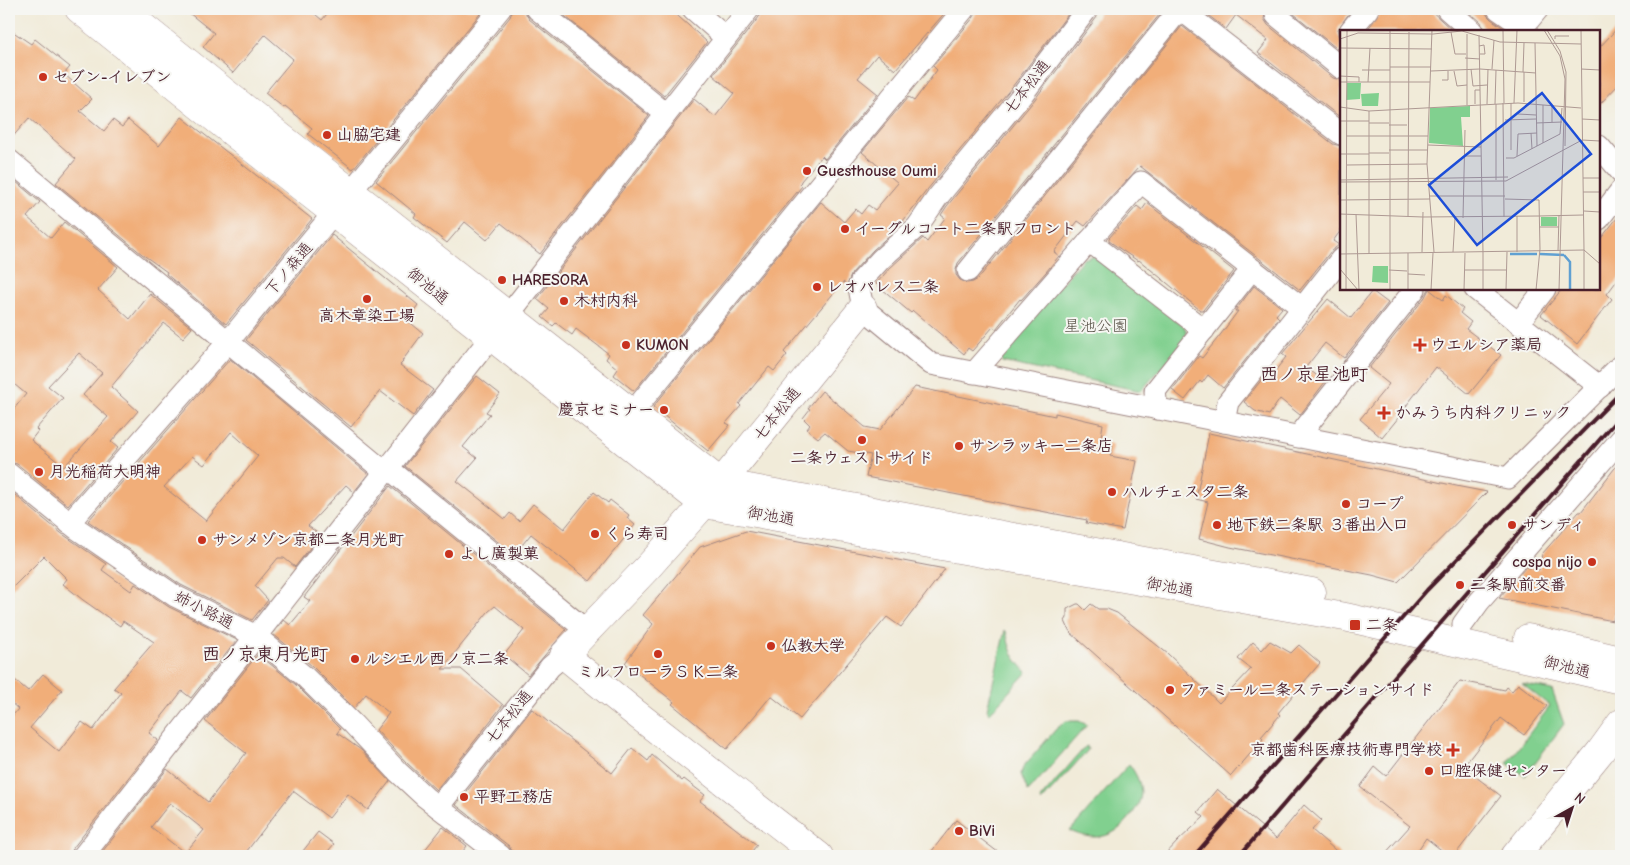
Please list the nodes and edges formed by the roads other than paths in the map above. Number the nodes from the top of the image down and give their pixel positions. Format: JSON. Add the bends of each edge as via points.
{"nodes":[{"id":1,"x":79,"y":9,"type":"edge"},
{"id":2,"x":121,"y":9,"type":"edge"},
{"id":3,"x":500,"y":9,"type":"edge"},
{"id":4,"x":537,"y":9,"type":"edge"},
{"id":5,"x":693,"y":9,"type":"edge"},
{"id":6,"x":749,"y":9,"type":"edge"},
{"id":7,"x":964,"y":9,"type":"edge"},
{"id":8,"x":1087,"y":9,"type":"edge"},
{"id":9,"x":1180,"y":9,"type":"edge"},
{"id":10,"x":1368,"y":9,"type":"edge"},
{"id":11,"x":1447,"y":9,"type":"edge"},
{"id":12,"x":1498,"y":9,"type":"edge"},
{"id":13,"x":1538,"y":9,"type":"edge"},
{"id":14,"x":1276,"y":15,"type":"dead end"},
{"id":15,"x":1522,"y":29,"type":"edge"},
{"id":16,"x":1351,"y":30,"type":"edge"},
{"id":17,"x":1471,"y":30,"type":"edge"},
{"id":18,"x":726,"y":38,"type":"junction"},
{"id":19,"x":1337,"y":56,"type":"edge"},
{"id":20,"x":666,"y":114,"type":"junction"},
{"id":21,"x":1340,"y":133,"type":"edge"},
{"id":22,"x":1600,"y":147,"type":"edge"},
{"id":23,"x":9,"y":160,"type":"edge"},
{"id":24,"x":1621,"y":172,"type":"edge"},
{"id":25,"x":1621,"y":190,"type":"edge"},
{"id":26,"x":343,"y":202,"type":"junction"},
{"id":27,"x":1600,"y":218,"type":"edge"},
{"id":28,"x":1089,"y":241,"type":"junction"},
{"id":29,"x":1340,"y":260,"type":"edge"},
{"id":30,"x":1252,"y":269,"type":"junction"},
{"id":31,"x":968,"y":271,"type":"dead end"},
{"id":32,"x":1414,"y":290,"type":"edge"},
{"id":33,"x":1475,"y":290,"type":"edge"},
{"id":34,"x":1544,"y":290,"type":"edge"},
{"id":35,"x":863,"y":308,"type":"junction"},
{"id":36,"x":1302,"y":308,"type":"junction"},
{"id":37,"x":508,"y":315,"type":"junction"},
{"id":38,"x":1519,"y":322,"type":"junction"},
{"id":39,"x":1204,"y":330,"type":"junction"},
{"id":40,"x":491,"y":337,"type":"junction"},
{"id":41,"x":228,"y":342,"type":"junction"},
{"id":42,"x":1621,"y":365,"type":"edge"},
{"id":43,"x":974,"y":373,"type":"junction"},
{"id":44,"x":1600,"y":387,"type":"junction"},
{"id":45,"x":1157,"y":409,"type":"junction"},
{"id":46,"x":1224,"y":422,"type":"junction"},
{"id":47,"x":623,"y":423,"type":"junction"},
{"id":48,"x":1298,"y":437,"type":"junction"},
{"id":49,"x":1621,"y":439,"type":"edge"},
{"id":50,"x":386,"y":470,"type":"junction"},
{"id":51,"x":9,"y":474,"type":"edge"},
{"id":52,"x":721,"y":484,"type":"junction"},
{"id":53,"x":704,"y":504,"type":"junction"},
{"id":54,"x":70,"y":523,"type":"junction"},
{"id":55,"x":1023,"y":550,"type":"junction"},
{"id":56,"x":1463,"y":624,"type":"junction"},
{"id":57,"x":587,"y":631,"type":"junction"},
{"id":58,"x":256,"y":636,"type":"junction"},
{"id":59,"x":564,"y":654,"type":"junction"},
{"id":60,"x":1621,"y":660,"type":"edge"},
{"id":61,"x":1621,"y":680,"type":"edge"},
{"id":62,"x":1621,"y":723,"type":"edge"},
{"id":63,"x":438,"y":807,"type":"junction"},
{"id":64,"x":83,"y":856,"type":"edge"},
{"id":65,"x":501,"y":856,"type":"edge"},
{"id":66,"x":819,"y":856,"type":"edge"},
{"id":67,"x":1515,"y":856,"type":"edge"}],
"edges":[{"from":1,"to":26,"type":"street","name":"御池通","via":[[249,146]]},
{"from":2,"to":26,"type":"street","name":"御池通"},
{"from":3,"to":26,"type":"street","name":"下ノ森通"},
{"from":4,"to":20,"type":"street"},
{"from":5,"to":18,"type":"street"},
{"from":6,"to":18,"type":"street"},
{"from":7,"to":47,"type":"street"},
{"from":8,"to":35,"type":"street","name":"七本松通","via":[[917,227],[861,281],[859,288]]},
{"from":9,"to":21,"type":"street"},
{"from":9,"to":31,"type":"street"},
{"from":10,"to":16,"type":"street"},
{"from":11,"to":17,"type":"street"},
{"from":12,"to":15,"type":"street"},
{"from":13,"to":15,"type":"street"},
{"from":14,"to":19,"type":"street"},
{"from":18,"to":20,"type":"street"},
{"from":20,"to":37,"type":"street"},
{"from":22,"to":24,"type":"street"},
{"from":23,"to":41,"type":"street"},
{"from":25,"to":27,"type":"street"},
{"from":26,"to":37,"type":"street","name":"御池通"},
{"from":26,"to":40,"type":"street","name":"御池通"},
{"from":26,"to":41,"type":"street","name":"下ノ森通"},
{"from":28,"to":30,"type":"street","via":[[1140,182]]},
{"from":28,"to":39,"type":"street"},
{"from":28,"to":43,"type":"street"},
{"from":29,"to":36,"type":"street"},
{"from":30,"to":36,"type":"street"},
{"from":30,"to":39,"type":"street"},
{"from":32,"to":48,"type":"street"},
{"from":33,"to":38,"type":"street"},
{"from":34,"to":38,"type":"street"},
{"from":35,"to":43,"type":"street","via":[[931,364]]},
{"from":35,"to":52,"type":"street","name":"七本松通"},
{"from":36,"to":46,"type":"street","via":[[1228,402]]},
{"from":37,"to":40,"type":"street"},
{"from":37,"to":47,"type":"street","name":"御池通"},
{"from":38,"to":44,"type":"street"},
{"from":39,"to":45,"type":"street","via":[[1155,391]]},
{"from":40,"to":47,"type":"street","name":"御池通"},
{"from":40,"to":50,"type":"street"},
{"from":41,"to":50,"type":"street"},
{"from":41,"to":54,"type":"street","name":"下ノ森通"},
{"from":42,"to":44,"type":"street"},
{"from":43,"to":45,"type":"street"},
{"from":44,"to":48,"type":"street","via":[[1508,478]]},
{"from":45,"to":46,"type":"street"},
{"from":46,"to":48,"type":"street"},
{"from":47,"to":52,"type":"street","name":"御池通"},
{"from":47,"to":53,"type":"street","name":"御池通"},
{"from":49,"to":56,"type":"street"},
{"from":50,"to":57,"type":"street"},
{"from":50,"to":58,"type":"street"},
{"from":51,"to":54,"type":"street","name":"姉小路通"},
{"from":52,"to":53,"type":"street","name":"七本松通"},
{"from":52,"to":55,"type":"street","name":"御池通"},
{"from":53,"to":55,"type":"street","name":"御池通"},
{"from":53,"to":57,"type":"street","name":"七本松通"},
{"from":54,"to":58,"type":"street","name":"姉小路通","via":[[175,596]]},
{"from":55,"to":56,"type":"street","name":"御池通","via":[[1353,600]]},
{"from":55,"to":61,"type":"street","name":"御池通","via":[[1345,617]]},
{"from":56,"to":60,"type":"street","name":"御池通"},
{"from":57,"to":59,"type":"street","name":"七本松通"},
{"from":58,"to":63,"type":"street","name":"姉小路通","via":[[304,676],[398,772]]},
{"from":58,"to":64,"type":"street"},
{"from":59,"to":63,"type":"street","name":"七本松通","via":[[550,667]]},
{"from":59,"to":66,"type":"street"},
{"from":62,"to":67,"type":"street"},
{"from":63,"to":65,"type":"street","name":"姉小路通"}]}
